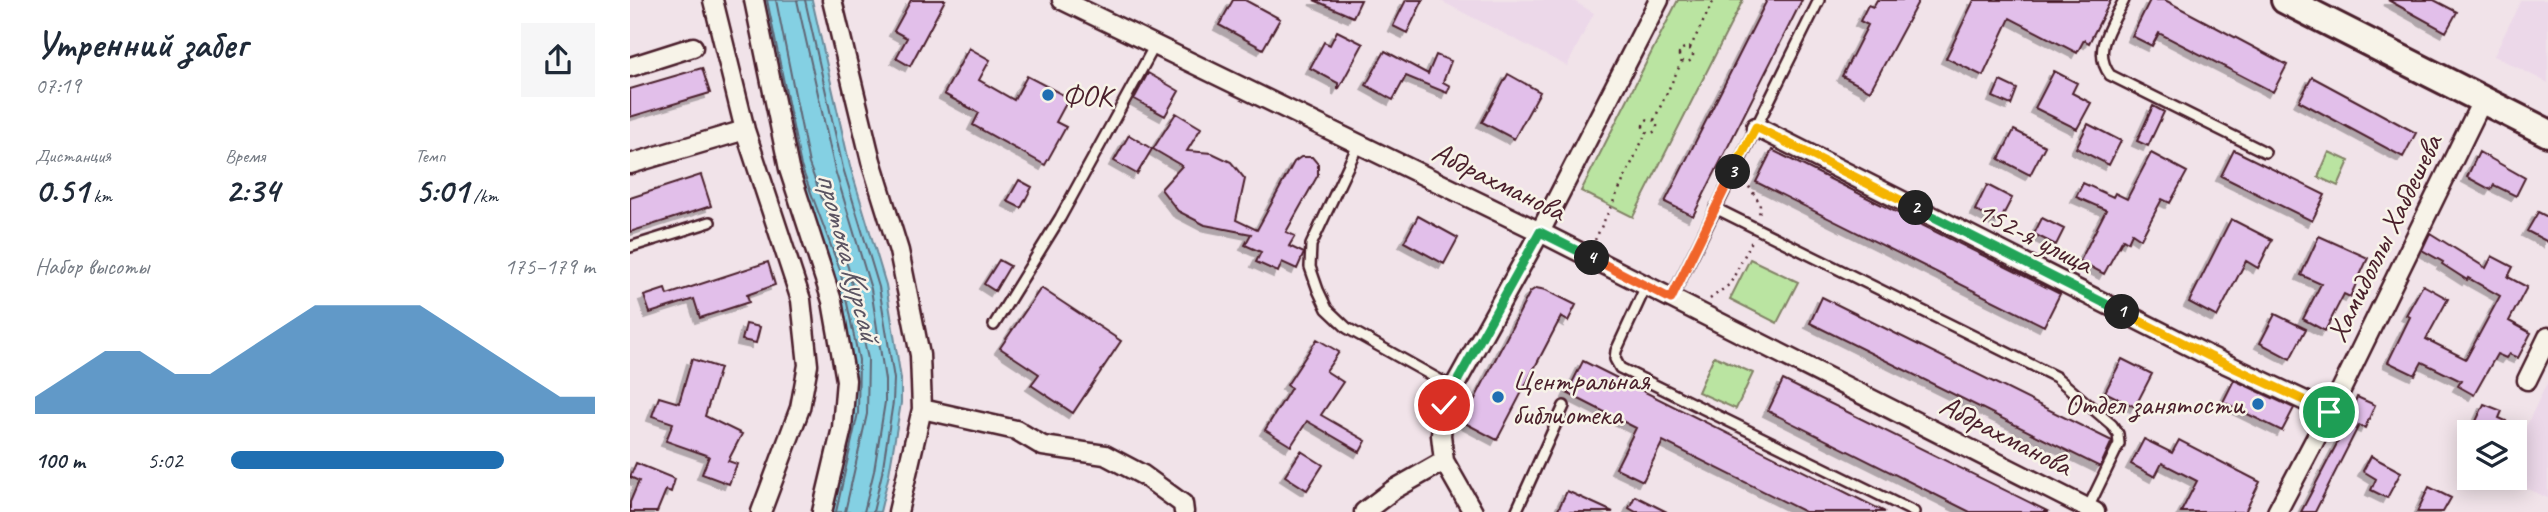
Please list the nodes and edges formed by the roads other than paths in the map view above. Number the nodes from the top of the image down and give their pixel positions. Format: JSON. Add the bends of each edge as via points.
{"nodes":[{"id":1,"x":713,"y":0,"type":"edge"},
{"id":2,"x":754,"y":0,"type":"edge"},
{"id":3,"x":832,"y":0,"type":"edge"},
{"id":4,"x":1062,"y":0,"type":"edge"},
{"id":5,"x":1659,"y":0,"type":"edge"},
{"id":6,"x":1819,"y":0,"type":"edge"},
{"id":7,"x":2124,"y":0,"type":"edge"},
{"id":8,"x":2285,"y":0,"type":"edge"},
{"id":9,"x":1156,"y":44,"type":"junction"},
{"id":10,"x":693,"y":47,"type":"dead end"},
{"id":11,"x":630,"y":67,"type":"edge"},
{"id":12,"x":2482,"y":101,"type":"junction"},
{"id":13,"x":1756,"y":127,"type":"junction"},
{"id":14,"x":745,"y":130,"type":"junction"},
{"id":15,"x":2548,"y":133,"type":"edge"},
{"id":16,"x":1359,"y":143,"type":"junction"},
{"id":17,"x":2265,"y":152,"type":"dead end"},
{"id":18,"x":630,"y":164,"type":"edge"},
{"id":19,"x":1715,"y":208,"type":"junction"},
{"id":20,"x":710,"y":222,"type":"dead end"},
{"id":21,"x":1540,"y":232,"type":"junction"},
{"id":22,"x":630,"y":247,"type":"edge"},
{"id":23,"x":1646,"y":286,"type":"junction"},
{"id":24,"x":1671,"y":299,"type":"junction"},
{"id":25,"x":994,"y":325,"type":"dead end"},
{"id":26,"x":2548,"y":337,"type":"edge"},
{"id":27,"x":2527,"y":380,"type":"dead end"},
{"id":28,"x":1454,"y":388,"type":"junction"},
{"id":29,"x":1564,"y":406,"type":"dead end"},
{"id":30,"x":922,"y":409,"type":"junction"},
{"id":31,"x":2329,"y":412,"type":"junction"},
{"id":32,"x":1444,"y":461,"type":"junction"},
{"id":33,"x":2092,"y":510,"type":"edge"},
{"id":34,"x":761,"y":512,"type":"edge"},
{"id":35,"x":822,"y":512,"type":"edge"},
{"id":36,"x":898,"y":512,"type":"edge"},
{"id":37,"x":1184,"y":512,"type":"edge"},
{"id":38,"x":1364,"y":512,"type":"edge"},
{"id":39,"x":1473,"y":512,"type":"edge"},
{"id":40,"x":1516,"y":512,"type":"edge"},
{"id":41,"x":1914,"y":512,"type":"edge"},
{"id":42,"x":2277,"y":512,"type":"edge"}],
"edges":[{"from":1,"to":14,"type":"street"},
{"from":2,"to":35,"type":"street","via":[[789,169],[832,301],[846,380],[842,428]]},
{"from":3,"to":30,"type":"street","via":[[871,161],[899,251],[920,355]]},
{"from":4,"to":9,"type":"street","name":"Абдрахманова"},
{"from":5,"to":21,"type":"street"},
{"from":6,"to":13,"type":"lane"},
{"from":7,"to":17,"type":"lane","via":[[2101,50],[2102,64],[2110,75]]},
{"from":8,"to":12,"type":"street"},
{"from":9,"to":16,"type":"street","name":"Абдрахманова"},
{"from":9,"to":25,"type":"lane","via":[[1060,218]]},
{"from":10,"to":11,"type":"street"},
{"from":12,"to":15,"type":"street"},
{"from":12,"to":31,"type":"street","name":"Хамидоллы Хабдешева"},
{"from":13,"to":19,"type":"lane"},
{"from":13,"to":31,"type":"street","name":"152-я улица"},
{"from":14,"to":18,"type":"street"},
{"from":14,"to":34,"type":"street","via":[[802,300],[808,365],[800,408]]},
{"from":16,"to":21,"type":"street","name":"Абдрахманова"},
{"from":16,"to":28,"type":"lane","via":[[1311,245],[1310,267],[1318,290],[1327,309],[1348,328]]},
{"from":19,"to":24,"type":"lane"},
{"from":19,"to":33,"type":"lane","via":[[2056,377],[2118,434],[2119,444]]},
{"from":20,"to":22,"type":"lane"},
{"from":21,"to":23,"type":"street","name":"Абдрахманова"},
{"from":21,"to":28,"type":"street"},
{"from":23,"to":24,"type":"street","name":"Абдрахманова"},
{"from":23,"to":41,"type":"lane","via":[[1616,351],[1620,368]]},
{"from":24,"to":33,"type":"street","name":"Абдрахманова"},
{"from":26,"to":27,"type":"street"},
{"from":28,"to":32,"type":"street","via":[[1444,405]]},
{"from":29,"to":40,"type":"lane"},
{"from":30,"to":36,"type":"street"},
{"from":30,"to":37,"type":"street","via":[[1016,430],[1042,446],[1105,455],[1143,475],[1183,504]]},
{"from":31,"to":42,"type":"street","name":"Хамидоллы Хабдешева"},
{"from":32,"to":38,"type":"street"},
{"from":32,"to":39,"type":"street"}]}
